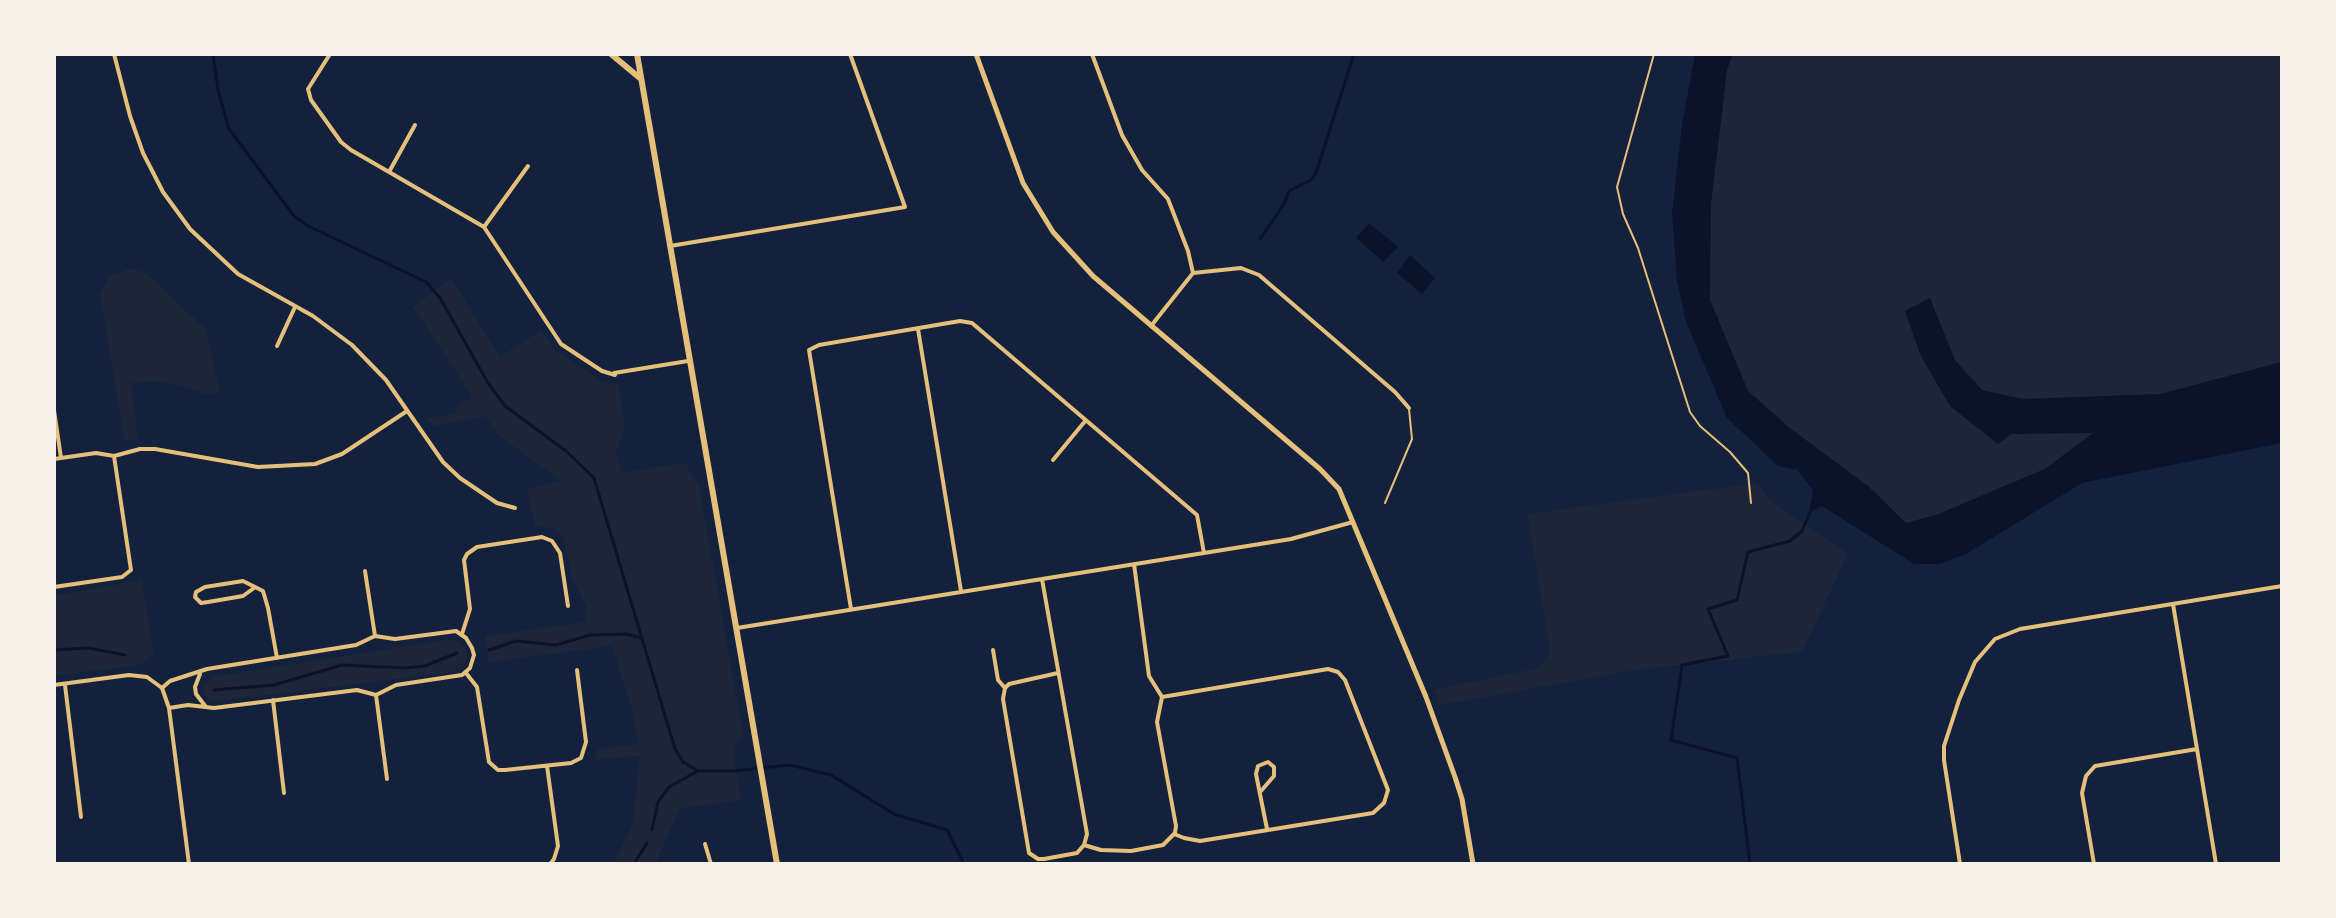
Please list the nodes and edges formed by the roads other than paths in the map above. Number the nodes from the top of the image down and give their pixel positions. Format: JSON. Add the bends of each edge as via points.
{"nodes":[{"id":1,"x":116,"y":54,"type":"edge"},
{"id":2,"x":330,"y":54,"type":"edge"},
{"id":3,"x":611,"y":54,"type":"edge"},
{"id":4,"x":637,"y":54,"type":"edge"},
{"id":5,"x":850,"y":54,"type":"edge"},
{"id":6,"x":976,"y":54,"type":"edge"},
{"id":7,"x":1092,"y":54,"type":"edge"},
{"id":8,"x":641,"y":79,"type":"junction"},
{"id":9,"x":415,"y":125,"type":"dead end"},
{"id":10,"x":528,"y":166,"type":"dead end"},
{"id":11,"x":389,"y":172,"type":"junction"},
{"id":12,"x":484,"y":227,"type":"junction"},
{"id":13,"x":670,"y":246,"type":"junction"},
{"id":14,"x":1193,"y":273,"type":"junction"},
{"id":15,"x":295,"y":307,"type":"junction"},
{"id":16,"x":1151,"y":326,"type":"junction"},
{"id":17,"x":918,"y":329,"type":"junction"},
{"id":18,"x":277,"y":346,"type":"dead end"},
{"id":19,"x":688,"y":361,"type":"junction"},
{"id":20,"x":1409,"y":408,"type":"joint"},
{"id":21,"x":54,"y":410,"type":"edge"},
{"id":22,"x":407,"y":411,"type":"junction"},
{"id":23,"x":1086,"y":420,"type":"junction"},
{"id":24,"x":114,"y":456,"type":"junction"},
{"id":25,"x":61,"y":458,"type":"junction"},
{"id":26,"x":54,"y":459,"type":"edge"},
{"id":27,"x":1053,"y":460,"type":"dead end"},
{"id":28,"x":1385,"y":503,"type":"dead end"},
{"id":29,"x":515,"y":508,"type":"dead end"},
{"id":30,"x":1354,"y":522,"type":"junction"},
{"id":31,"x":1204,"y":553,"type":"junction"},
{"id":32,"x":1134,"y":564,"type":"junction"},
{"id":33,"x":365,"y":571,"type":"dead end"},
{"id":34,"x":1042,"y":579,"type":"junction"},
{"id":35,"x":2282,"y":586,"type":"edge"},
{"id":36,"x":54,"y":587,"type":"edge"},
{"id":37,"x":254,"y":588,"type":"junction"},
{"id":38,"x":962,"y":592,"type":"junction"},
{"id":39,"x":2173,"y":604,"type":"junction"},
{"id":40,"x":568,"y":606,"type":"dead end"},
{"id":41,"x":851,"y":609,"type":"junction"},
{"id":42,"x":737,"y":628,"type":"junction"},
{"id":43,"x":462,"y":634,"type":"junction"},
{"id":44,"x":375,"y":636,"type":"junction"},
{"id":45,"x":993,"y":650,"type":"dead end"},
{"id":46,"x":277,"y":658,"type":"junction"},
{"id":47,"x":577,"y":670,"type":"dead end"},
{"id":48,"x":200,"y":673,"type":"junction"},
{"id":49,"x":466,"y":673,"type":"junction"},
{"id":50,"x":1058,"y":673,"type":"junction"},
{"id":51,"x":184,"y":679,"type":"junction"},
{"id":52,"x":65,"y":684,"type":"junction"},
{"id":53,"x":54,"y":685,"type":"edge"},
{"id":54,"x":162,"y":688,"type":"junction"},
{"id":55,"x":1005,"y":688,"type":"junction"},
{"id":56,"x":196,"y":690,"type":"junction"},
{"id":57,"x":376,"y":695,"type":"junction"},
{"id":58,"x":1162,"y":697,"type":"junction"},
{"id":59,"x":273,"y":700,"type":"junction"},
{"id":60,"x":188,"y":705,"type":"junction"},
{"id":61,"x":206,"y":707,"type":"junction"},
{"id":62,"x":169,"y":708,"type":"junction"},
{"id":63,"x":2197,"y":749,"type":"junction"},
{"id":64,"x":547,"y":766,"type":"junction"},
{"id":65,"x":387,"y":779,"type":"dead end"},
{"id":66,"x":1261,"y":791,"type":"junction"},
{"id":67,"x":284,"y":793,"type":"dead end"},
{"id":68,"x":81,"y":817,"type":"dead end"},
{"id":69,"x":1267,"y":829,"type":"junction"},
{"id":70,"x":1174,"y":834,"type":"junction"},
{"id":71,"x":705,"y":844,"type":"dead end"},
{"id":72,"x":1084,"y":845,"type":"junction"},
{"id":73,"x":189,"y":864,"type":"edge"},
{"id":74,"x":550,"y":864,"type":"edge"},
{"id":75,"x":711,"y":864,"type":"edge"},
{"id":76,"x":777,"y":864,"type":"edge"},
{"id":77,"x":1473,"y":864,"type":"edge"},
{"id":78,"x":1960,"y":864,"type":"edge"},
{"id":79,"x":2094,"y":864,"type":"edge"},
{"id":80,"x":2216,"y":864,"type":"edge"}],
"edges":[{"from":1,"to":15,"type":"street","via":[[130,116],[163,192],[185,223],[238,274]]},
{"from":2,"to":11,"type":"street","via":[[308,89],[311,100],[341,142]]},
{"from":3,"to":8,"type":"main road"},
{"from":4,"to":8,"type":"main road"},
{"from":5,"to":13,"type":"street","via":[[905,207]]},
{"from":6,"to":16,"type":"street","via":[[1035,206],[1072,255]]},
{"from":7,"to":14,"type":"street","via":[[1122,135],[1142,170],[1168,199]]},
{"from":8,"to":13,"type":"main road"},
{"from":9,"to":11,"type":"street"},
{"from":10,"to":12,"type":"street"},
{"from":11,"to":12,"type":"street"},
{"from":12,"to":19,"type":"street","via":[[561,344],[602,371],[615,375]]},
{"from":13,"to":19,"type":"main road"},
{"from":14,"to":16,"type":"street"},
{"from":14,"to":20,"type":"street","via":[[1241,268],[1259,275]]},
{"from":15,"to":18,"type":"street"},
{"from":15,"to":22,"type":"street","via":[[352,345]]},
{"from":16,"to":30,"type":"street","via":[[1331,479]]},
{"from":17,"to":23,"type":"street","via":[[972,323]]},
{"from":17,"to":38,"type":"street"},
{"from":17,"to":41,"type":"street","via":[[809,350]]},
{"from":19,"to":42,"type":"main road"},
{"from":20,"to":28,"type":"lane","via":[[1412,439]]},
{"from":21,"to":25,"type":"street"},
{"from":22,"to":24,"type":"street","via":[[342,454],[315,464],[258,467],[155,449]]},
{"from":22,"to":29,"type":"street","via":[[451,470],[497,503]]},
{"from":23,"to":27,"type":"street"},
{"from":23,"to":31,"type":"street","via":[[1197,515]]},
{"from":24,"to":25,"type":"street"},
{"from":24,"to":36,"type":"street","via":[[131,570],[122,577]]},
{"from":25,"to":26,"type":"street"},
{"from":30,"to":31,"type":"street"},
{"from":30,"to":77,"type":"street","via":[[1455,777]]},
{"from":31,"to":32,"type":"street"},
{"from":32,"to":34,"type":"street"},
{"from":32,"to":58,"type":"street","via":[[1149,676]]},
{"from":33,"to":44,"type":"street"},
{"from":34,"to":38,"type":"street"},
{"from":34,"to":50,"type":"street"},
{"from":35,"to":39,"type":"street"},
{"from":37,"to":37,"type":"street","via":[[243,596],[208,602],[195,597],[205,587],[243,581]]},
{"from":37,"to":46,"type":"street","via":[[266,597]]},
{"from":38,"to":41,"type":"street"},
{"from":39,"to":63,"type":"street"},
{"from":39,"to":78,"type":"street","via":[[2020,629],[1982,650],[1944,746]]},
{"from":40,"to":43,"type":"street","via":[[560,553],[552,541],[542,537],[477,547],[464,560],[470,609]]},
{"from":41,"to":42,"type":"street"},
{"from":42,"to":76,"type":"main road"},
{"from":43,"to":44,"type":"street"},
{"from":43,"to":49,"type":"street","via":[[474,655]]},
{"from":44,"to":46,"type":"street","via":[[356,645]]},
{"from":45,"to":55,"type":"street","via":[[998,680]]},
{"from":46,"to":48,"type":"street"},
{"from":47,"to":64,"type":"street","via":[[586,742],[581,758]]},
{"from":48,"to":51,"type":"street"},
{"from":48,"to":56,"type":"street"},
{"from":49,"to":57,"type":"street","via":[[396,685]]},
{"from":49,"to":64,"type":"street","via":[[477,687],[489,762],[498,770]]},
{"from":50,"to":55,"type":"street"},
{"from":50,"to":72,"type":"street","via":[[1087,834]]},
{"from":51,"to":54,"type":"street"},
{"from":51,"to":56,"type":"street"},
{"from":52,"to":53,"type":"street"},
{"from":52,"to":54,"type":"street","via":[[139,676]]},
{"from":52,"to":68,"type":"street"},
{"from":54,"to":62,"type":"street"},
{"from":55,"to":72,"type":"street","via":[[1029,853],[1044,859],[1077,853]]},
{"from":56,"to":60,"type":"street"},
{"from":56,"to":61,"type":"street"},
{"from":57,"to":59,"type":"street","via":[[357,690]]},
{"from":57,"to":65,"type":"street"},
{"from":58,"to":69,"type":"street","via":[[1328,669],[1345,680],[1388,790],[1384,803],[1373,813]]},
{"from":58,"to":70,"type":"street","via":[[1157,722]]},
{"from":59,"to":61,"type":"street"},
{"from":59,"to":67,"type":"street"},
{"from":60,"to":61,"type":"street"},
{"from":60,"to":62,"type":"street"},
{"from":62,"to":73,"type":"street"},
{"from":63,"to":79,"type":"street","via":[[2095,766],[2086,776],[2082,793]]},
{"from":63,"to":80,"type":"street"},
{"from":64,"to":74,"type":"street","via":[[558,846]]},
{"from":66,"to":66,"type":"street","via":[[1256,769],[1268,762],[1274,776]]},
{"from":66,"to":69,"type":"street"},
{"from":69,"to":70,"type":"street","via":[[1200,841]]},
{"from":70,"to":72,"type":"street","via":[[1163,845],[1131,851]]},
{"from":71,"to":75,"type":"street"}]}
